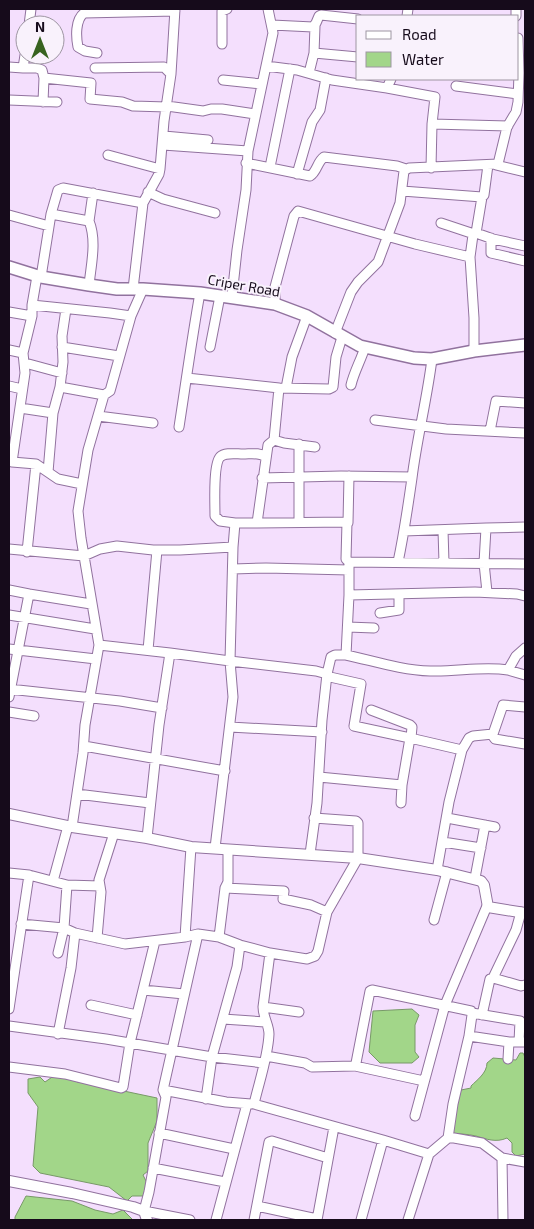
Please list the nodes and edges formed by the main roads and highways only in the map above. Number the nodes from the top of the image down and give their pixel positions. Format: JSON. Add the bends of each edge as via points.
{"nodes":[{"id":1,"x":9,"y":267,"type":"edge"},
{"id":2,"x":525,"y":345,"type":"edge"}],
"edges":[{"from":1,"to":2,"type":"main road","name":"Criper Road","via":[[39,277],[89,285],[200,292],[275,304],[307,316],[365,347],[414,358],[432,359]]}]}
